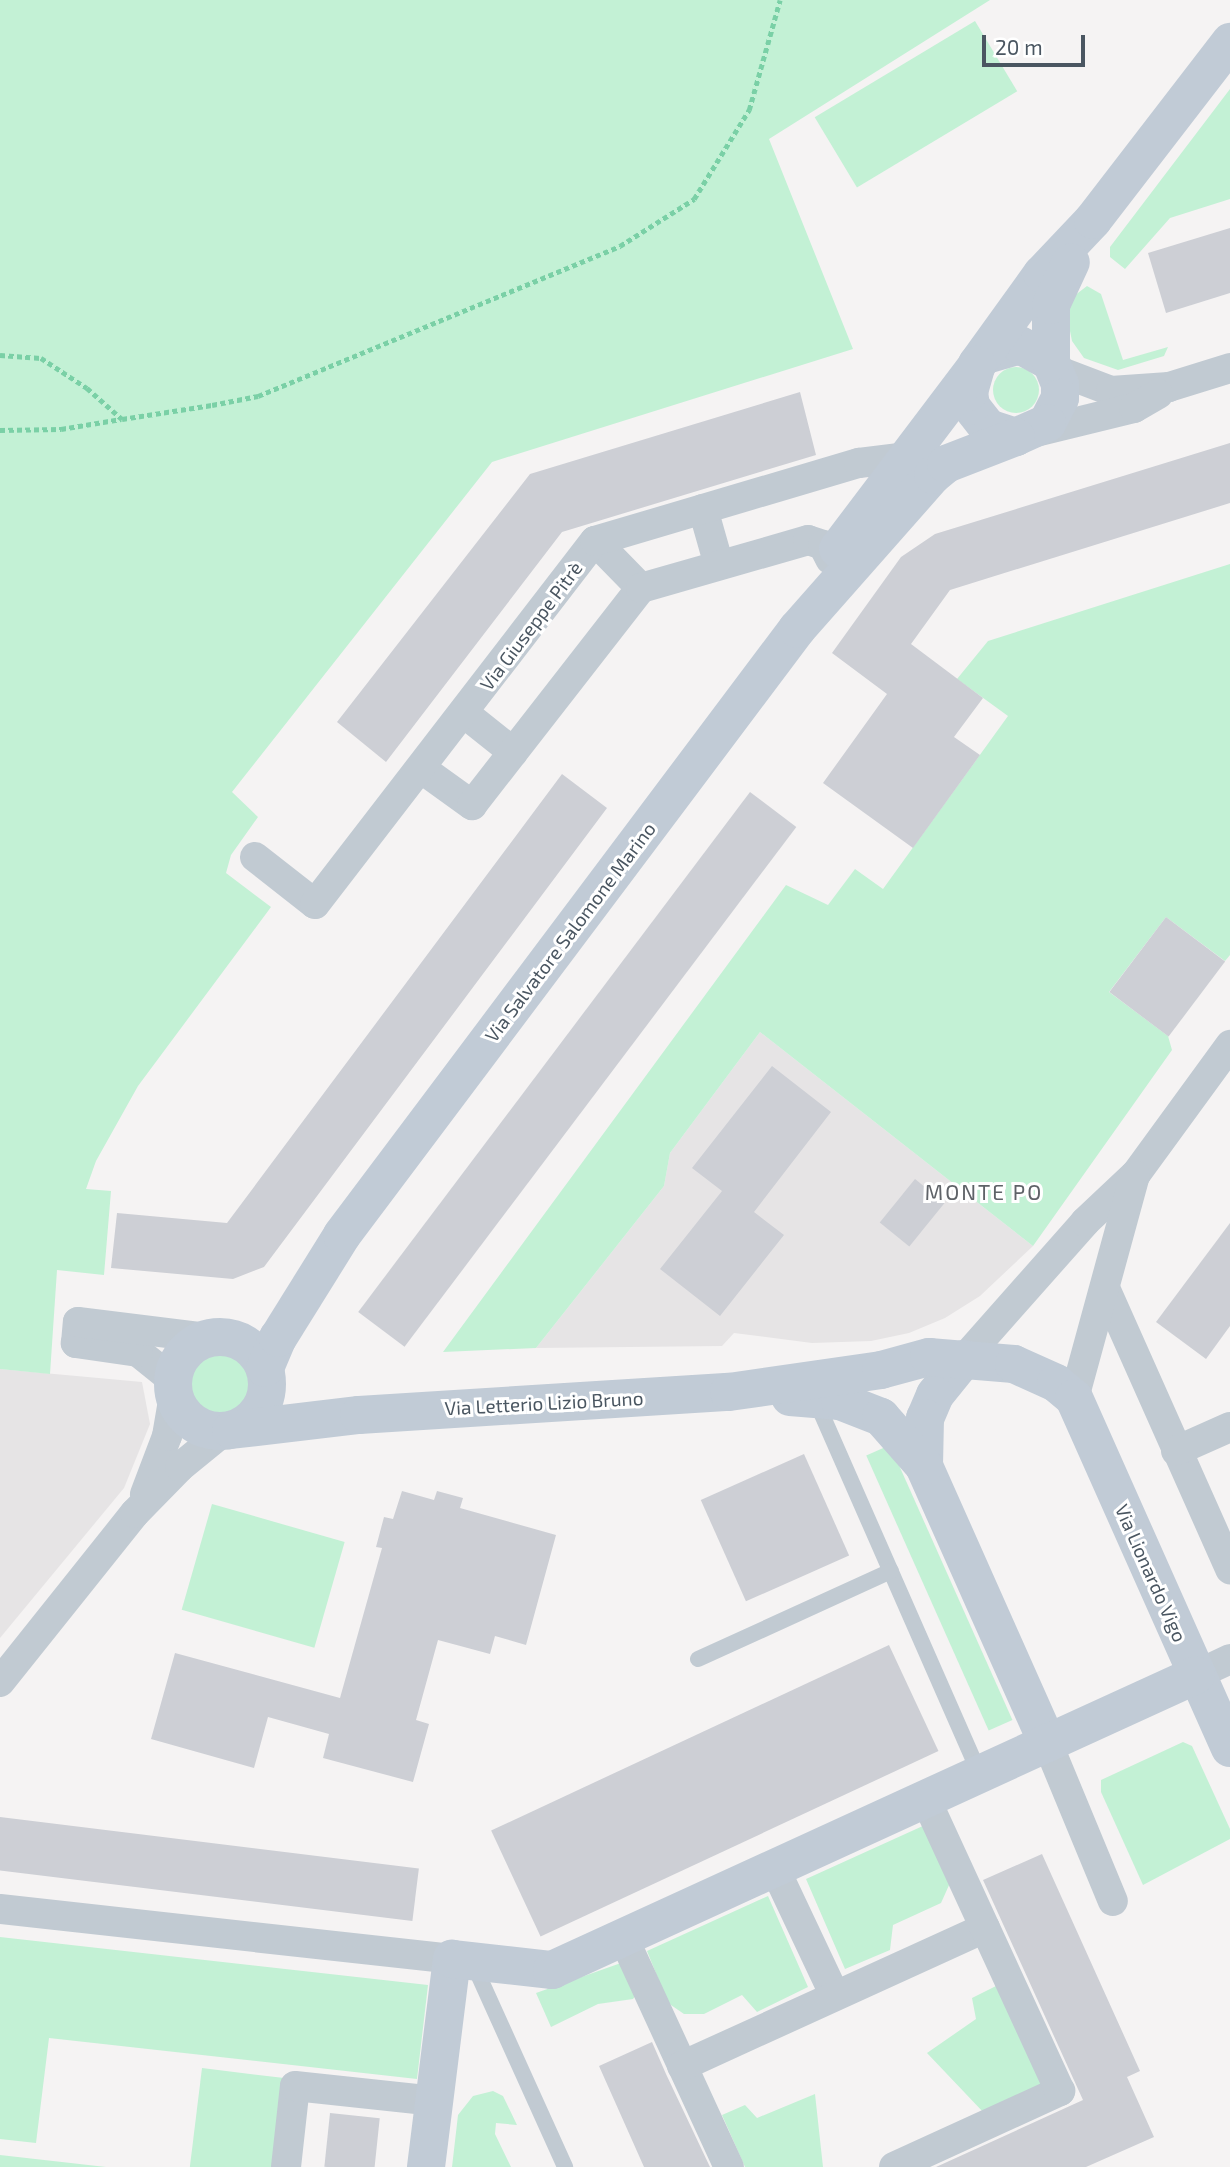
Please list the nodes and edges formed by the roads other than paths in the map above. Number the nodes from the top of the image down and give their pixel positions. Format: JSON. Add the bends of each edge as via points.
{"nodes":[{"id":1,"x":1230,"y":42,"type":"edge"},
{"id":2,"x":1093,"y":220,"type":"junction"},
{"id":3,"x":981,"y":360,"type":"junction"},
{"id":4,"x":1053,"y":366,"type":"junction"},
{"id":5,"x":1230,"y":368,"type":"edge"},
{"id":6,"x":1168,"y":387,"type":"junction"},
{"id":7,"x":1026,"y":434,"type":"junction"},
{"id":8,"x":906,"y":457,"type":"junction"},
{"id":9,"x":703,"y":509,"type":"junction"},
{"id":10,"x":595,"y":541,"type":"junction"},
{"id":11,"x":830,"y":559,"type":"junction"},
{"id":12,"x":719,"y":565,"type":"junction"},
{"id":13,"x":641,"y":588,"type":"junction"},
{"id":14,"x":797,"y":629,"type":"junction"},
{"id":15,"x":464,"y":713,"type":"junction"},
{"id":16,"x":513,"y":752,"type":"junction"},
{"id":17,"x":422,"y":769,"type":"junction"},
{"id":18,"x":254,"y":857,"type":"dead end"},
{"id":19,"x":1230,"y":1045,"type":"edge"},
{"id":20,"x":1136,"y":1174,"type":"junction"},
{"id":21,"x":342,"y":1235,"type":"junction"},
{"id":22,"x":1105,"y":1288,"type":"junction"},
{"id":23,"x":214,"y":1337,"type":"junction"},
{"id":24,"x":964,"y":1359,"type":"junction"},
{"id":25,"x":266,"y":1372,"type":"junction"},
{"id":26,"x":173,"y":1387,"type":"junction"},
{"id":27,"x":729,"y":1392,"type":"junction"},
{"id":28,"x":1074,"y":1398,"type":"junction"},
{"id":29,"x":814,"y":1399,"type":"junction"},
{"id":30,"x":359,"y":1415,"type":"junction"},
{"id":31,"x":1230,"y":1427,"type":"edge"},
{"id":32,"x":227,"y":1431,"type":"junction"},
{"id":33,"x":1176,"y":1451,"type":"junction"},
{"id":34,"x":924,"y":1466,"type":"junction"},
{"id":35,"x":135,"y":1513,"type":"junction"},
{"id":36,"x":1230,"y":1569,"type":"edge"},
{"id":37,"x":891,"y":1571,"type":"junction"},
{"id":38,"x":698,"y":1659,"type":"dead end"},
{"id":39,"x":1230,"y":1659,"type":"edge"},
{"id":40,"x":1196,"y":1675,"type":"junction"},
{"id":41,"x":0,"y":1682,"type":"edge"},
{"id":42,"x":1047,"y":1742,"type":"junction"},
{"id":43,"x":1230,"y":1748,"type":"edge"},
{"id":44,"x":980,"y":1774,"type":"junction"},
{"id":45,"x":926,"y":1799,"type":"junction"},
{"id":46,"x":775,"y":1869,"type":"junction"},
{"id":47,"x":1113,"y":1901,"type":"dead end"},
{"id":48,"x":0,"y":1909,"type":"edge"},
{"id":49,"x":985,"y":1928,"type":"junction"},
{"id":50,"x":624,"y":1939,"type":"junction"},
{"id":51,"x":463,"y":1961,"type":"junction"},
{"id":52,"x":835,"y":1996,"type":"junction"},
{"id":53,"x":682,"y":2066,"type":"junction"},
{"id":54,"x":435,"y":2101,"type":"junction"},
{"id":55,"x":286,"y":2167,"type":"edge"},
{"id":56,"x":426,"y":2167,"type":"edge"},
{"id":57,"x":565,"y":2167,"type":"edge"},
{"id":58,"x":729,"y":2167,"type":"edge"},
{"id":59,"x":894,"y":2167,"type":"edge"}],
"edges":[{"from":1,"to":2,"type":"street"},
{"from":2,"to":3,"type":"street","via":[[1042,274]]},
{"from":2,"to":4,"type":"street","via":[[1051,305]]},
{"from":3,"to":4,"type":"street","via":[[1020,345]]},
{"from":3,"to":7,"type":"street","via":[[969,391],[978,418],[995,431]]},
{"from":3,"to":8,"type":"street"},
{"from":4,"to":6,"type":"street","via":[[1111,391]]},
{"from":4,"to":7,"type":"street","via":[[1060,398],[1056,412]]},
{"from":5,"to":6,"type":"street"},
{"from":6,"to":7,"type":"street","via":[[1134,408]]},
{"from":7,"to":14,"type":"street","via":[[946,464],[933,475]]},
{"from":8,"to":9,"type":"street","via":[[859,463]]},
{"from":8,"to":11,"type":"street"},
{"from":9,"to":10,"type":"street"},
{"from":9,"to":12,"type":"street"},
{"from":10,"to":13,"type":"street"},
{"from":10,"to":15,"type":"street","name":"Via Giuseppe Pitrè"},
{"from":11,"to":12,"type":"street","via":[[823,545],[808,540]]},
{"from":11,"to":14,"type":"street"},
{"from":12,"to":13,"type":"street"},
{"from":13,"to":16,"type":"street"},
{"from":14,"to":21,"type":"street","name":"Via Salvatore Salomone Marino"},
{"from":15,"to":16,"type":"street"},
{"from":15,"to":17,"type":"street","name":"Via Giuseppe Pitrè"},
{"from":16,"to":17,"type":"street","via":[[472,805]]},
{"from":17,"to":18,"type":"street","name":"Via Giuseppe Pitrè","via":[[315,904]]},
{"from":19,"to":20,"type":"street"},
{"from":20,"to":22,"type":"street"},
{"from":20,"to":24,"type":"street","via":[[1085,1222]]},
{"from":21,"to":23,"type":"street","via":[[266,1314]]},
{"from":21,"to":25,"type":"street","via":[[278,1338]]},
{"from":22,"to":28,"type":"street"},
{"from":22,"to":33,"type":"street"},
{"from":23,"to":25,"type":"street","via":[[243,1342]]},
{"from":23,"to":26,"type":"street","via":[[180,1358]]},
{"from":23,"to":26,"type":"street","via":[[78,1322],[76,1343],[138,1352]]},
{"from":24,"to":27,"type":"street","via":[[929,1357],[881,1370]]},
{"from":24,"to":28,"type":"street","via":[[1014,1364],[1056,1383]]},
{"from":24,"to":34,"type":"street","via":[[935,1395],[925,1418]]},
{"from":25,"to":30,"type":"street","via":[[281,1392],[303,1406]]},
{"from":25,"to":32,"type":"street","via":[[264,1404],[255,1416]]},
{"from":26,"to":32,"type":"street","via":[[187,1418],[198,1426]]},
{"from":26,"to":35,"type":"street","via":[[167,1436]]},
{"from":27,"to":29,"type":"street"},
{"from":27,"to":30,"type":"street","name":"Via Letterio Lizio Bruno"},
{"from":28,"to":40,"type":"street","name":"Via Lionardo Vigo"},
{"from":29,"to":34,"type":"street","via":[[860,1407],[881,1417]]},
{"from":29,"to":37,"type":"lane"},
{"from":30,"to":32,"type":"street"},
{"from":31,"to":33,"type":"street"},
{"from":32,"to":35,"type":"street","via":[[180,1467]]},
{"from":33,"to":36,"type":"street"},
{"from":34,"to":42,"type":"street"},
{"from":35,"to":41,"type":"street"},
{"from":37,"to":38,"type":"lane"},
{"from":37,"to":44,"type":"lane"},
{"from":39,"to":40,"type":"street"},
{"from":40,"to":42,"type":"street"},
{"from":40,"to":43,"type":"street","name":"Via Lionardo Vigo"},
{"from":42,"to":44,"type":"street"},
{"from":42,"to":47,"type":"street"},
{"from":44,"to":45,"type":"street"},
{"from":45,"to":46,"type":"street"},
{"from":45,"to":49,"type":"street"},
{"from":46,"to":50,"type":"street"},
{"from":46,"to":52,"type":"street"},
{"from":48,"to":51,"type":"street"},
{"from":49,"to":52,"type":"street"},
{"from":49,"to":59,"type":"street","via":[[1060,2091]]},
{"from":50,"to":51,"type":"street","via":[[552,1970]]},
{"from":50,"to":53,"type":"street"},
{"from":51,"to":54,"type":"street"},
{"from":51,"to":57,"type":"lane"},
{"from":52,"to":53,"type":"street"},
{"from":53,"to":58,"type":"street"},
{"from":54,"to":55,"type":"street","via":[[295,2085]]},
{"from":54,"to":56,"type":"street"}]}
